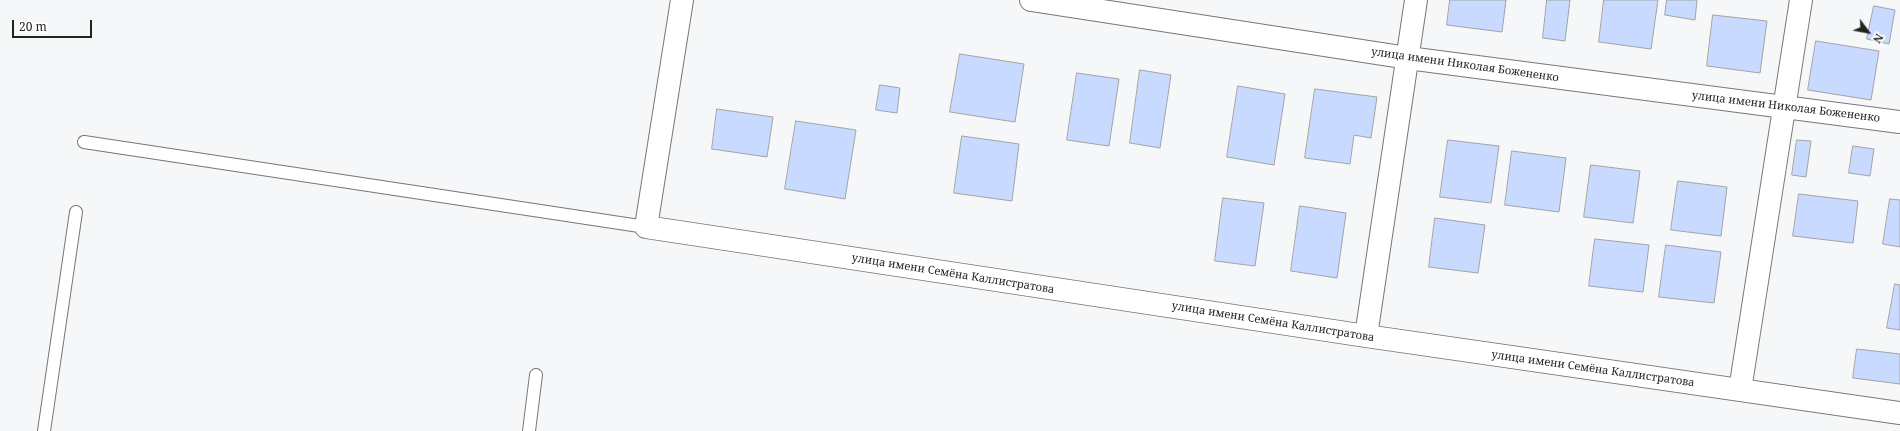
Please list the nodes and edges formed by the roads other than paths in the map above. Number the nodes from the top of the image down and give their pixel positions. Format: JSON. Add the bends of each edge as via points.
{"nodes":[{"id":1,"x":682,"y":0,"type":"edge"},
{"id":2,"x":1030,"y":0,"type":"edge"},
{"id":3,"x":1416,"y":0,"type":"edge"},
{"id":4,"x":1801,"y":0,"type":"edge"},
{"id":5,"x":1408,"y":58,"type":"junction"},
{"id":6,"x":1786,"y":107,"type":"junction"},
{"id":7,"x":1900,"y":122,"type":"edge"},
{"id":8,"x":84,"y":142,"type":"dead end"},
{"id":9,"x":76,"y":212,"type":"dead end"},
{"id":10,"x":646,"y":227,"type":"junction"},
{"id":11,"x":1366,"y":336,"type":"junction"},
{"id":12,"x":536,"y":375,"type":"dead end"},
{"id":13,"x":1740,"y":390,"type":"junction"},
{"id":14,"x":1900,"y":413,"type":"edge"},
{"id":15,"x":44,"y":431,"type":"edge"},
{"id":16,"x":528,"y":431,"type":"edge"}],
"edges":[{"from":1,"to":10,"type":"street"},
{"from":2,"to":5,"type":"street","name":"улица имени Николая Божененко"},
{"from":3,"to":5,"type":"street"},
{"from":4,"to":6,"type":"street"},
{"from":5,"to":6,"type":"street","name":"улица имени Николая Божененко"},
{"from":5,"to":11,"type":"street"},
{"from":6,"to":7,"type":"street","name":"улица имени Николая Божененко"},
{"from":6,"to":13,"type":"street"},
{"from":8,"to":10,"type":"lane"},
{"from":9,"to":15,"type":"lane"},
{"from":10,"to":11,"type":"street","name":"улица имени Семёна Каллистратова"},
{"from":11,"to":13,"type":"street","name":"улица имени Семёна Каллистратова"},
{"from":12,"to":16,"type":"lane"},
{"from":13,"to":14,"type":"street","name":"улица имени Семёна Каллистратова"}]}
